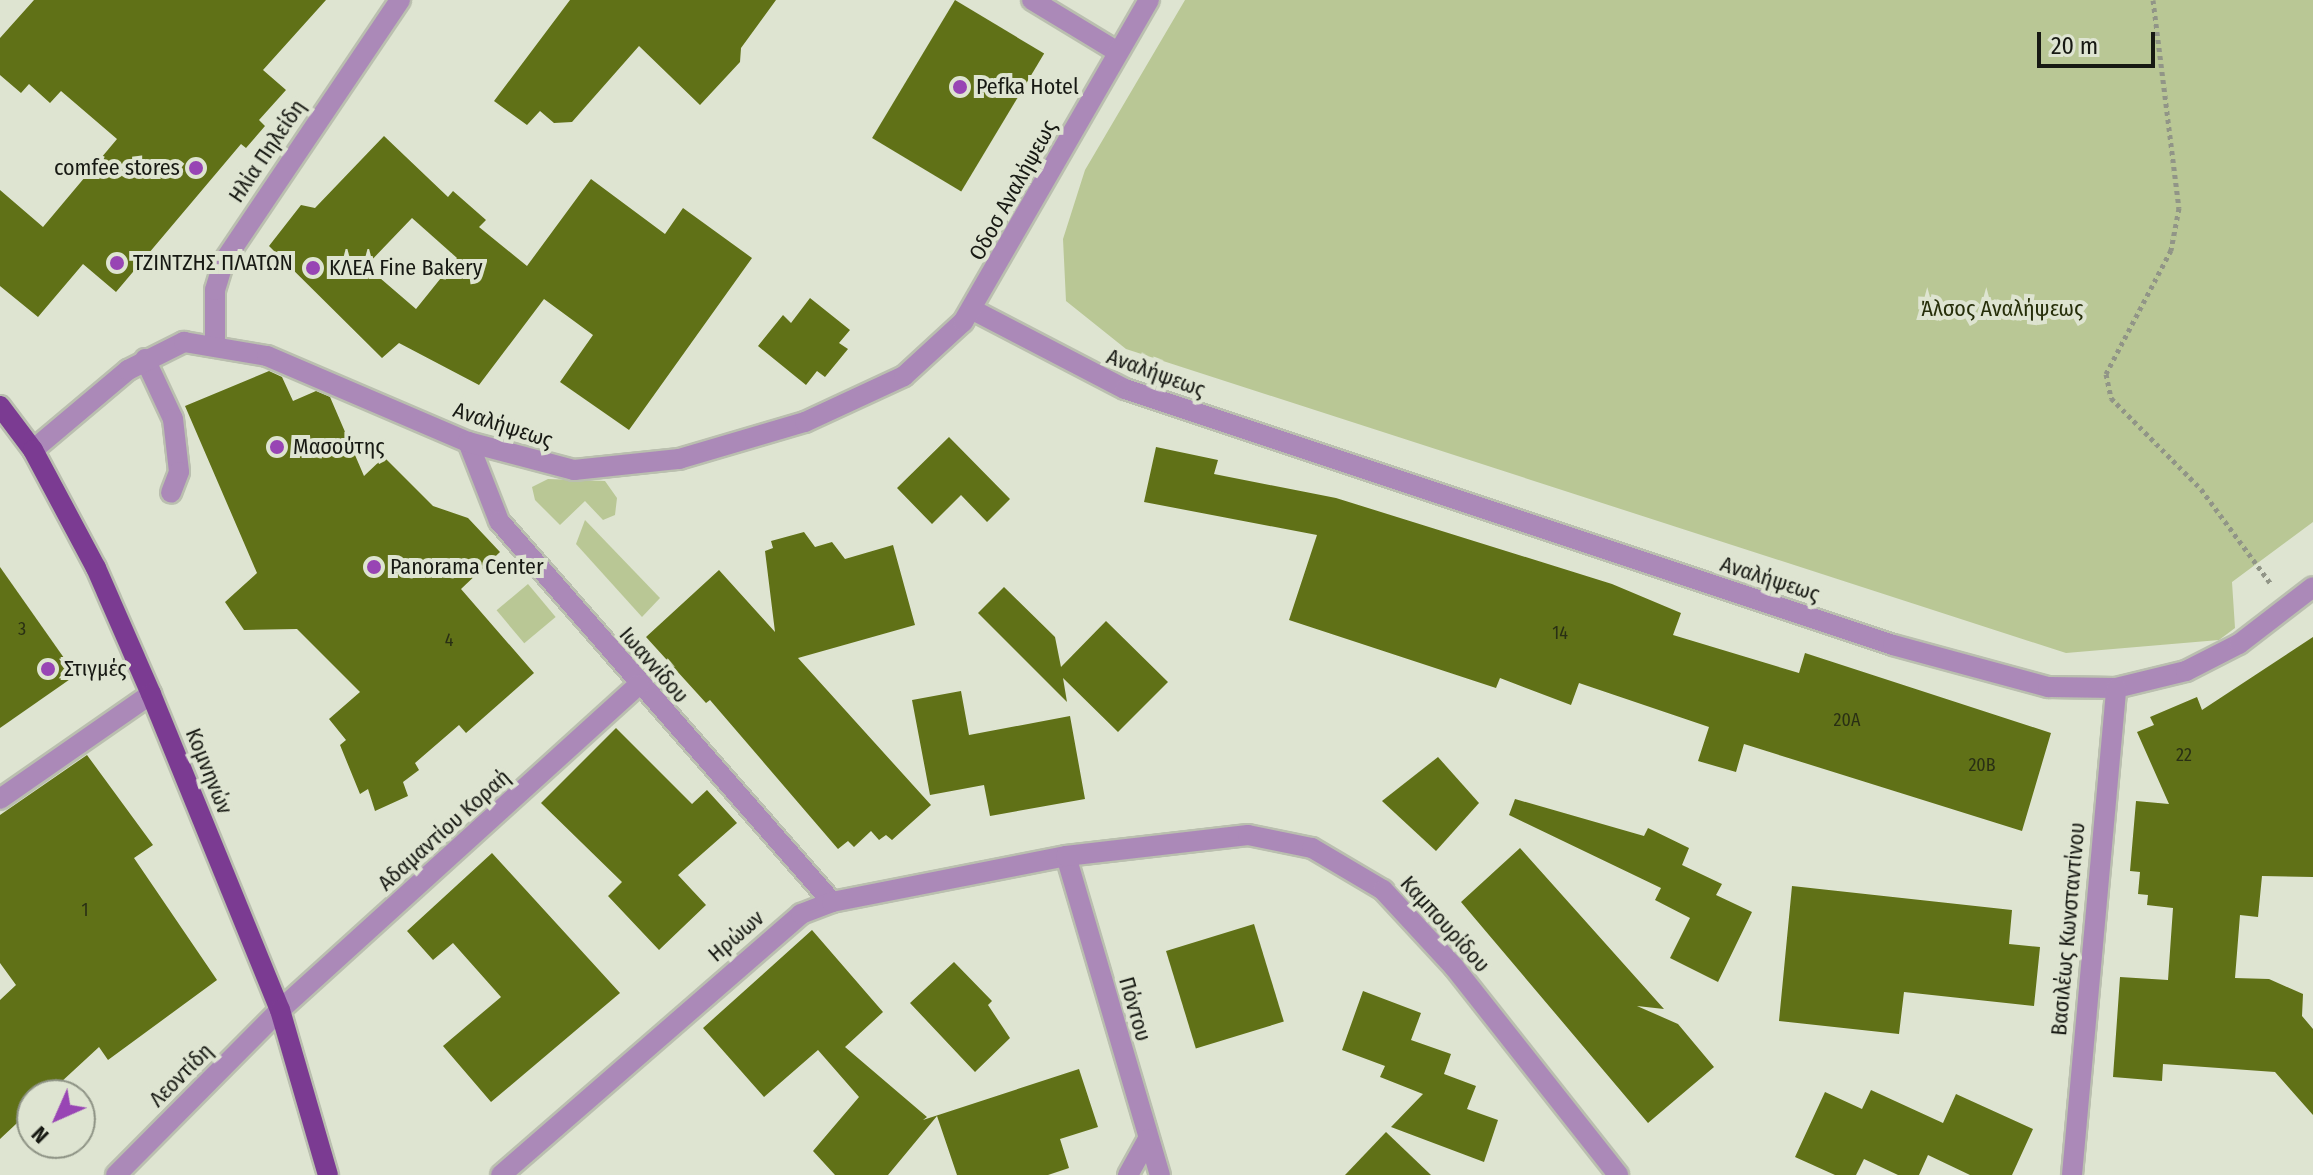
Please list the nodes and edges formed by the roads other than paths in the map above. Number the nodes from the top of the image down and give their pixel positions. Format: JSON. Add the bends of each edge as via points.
{"nodes":[{"id":1,"x":400,"y":0,"type":"edge"},
{"id":2,"x":1032,"y":0,"type":"edge"},
{"id":3,"x":1149,"y":0,"type":"edge"},
{"id":4,"x":1118,"y":52,"type":"junction"},
{"id":5,"x":973,"y":310,"type":"junction"},
{"id":6,"x":215,"y":343,"type":"junction"},
{"id":7,"x":145,"y":359,"type":"junction"},
{"id":8,"x":0,"y":406,"type":"edge"},
{"id":9,"x":468,"y":442,"type":"junction"},
{"id":10,"x":33,"y":450,"type":"junction"},
{"id":11,"x":171,"y":493,"type":"dead end"},
{"id":12,"x":2313,"y":587,"type":"edge"},
{"id":13,"x":639,"y":685,"type":"junction"},
{"id":14,"x":2116,"y":688,"type":"junction"},
{"id":15,"x":151,"y":694,"type":"junction"},
{"id":16,"x":0,"y":799,"type":"edge"},
{"id":17,"x":1066,"y":856,"type":"junction"},
{"id":18,"x":832,"y":902,"type":"junction"},
{"id":19,"x":280,"y":1010,"type":"junction"},
{"id":20,"x":1148,"y":1139,"type":"junction"},
{"id":21,"x":116,"y":1175,"type":"edge"},
{"id":22,"x":328,"y":1175,"type":"edge"},
{"id":23,"x":501,"y":1175,"type":"edge"},
{"id":24,"x":1128,"y":1175,"type":"edge"},
{"id":25,"x":1160,"y":1175,"type":"edge"},
{"id":26,"x":1618,"y":1175,"type":"edge"},
{"id":27,"x":2072,"y":1175,"type":"edge"}],
"edges":[{"from":1,"to":6,"type":"street","name":"Ηλία Πηλείδη","via":[[224,261],[215,290]]},
{"from":2,"to":4,"type":"street"},
{"from":3,"to":4,"type":"street"},
{"from":4,"to":5,"type":"street","name":"Οδοσ Αναλήψεως"},
{"from":5,"to":9,"type":"street","name":"Αναλήψεως","via":[[935,353],[904,376],[779,432],[690,457],[574,470]]},
{"from":5,"to":14,"type":"street","name":"Αναλήψεως","via":[[1112,384],[1402,483],[1985,674],[2048,687]]},
{"from":6,"to":7,"type":"street","name":"Αναλήψεως","via":[[174,344]]},
{"from":6,"to":9,"type":"street","name":"Αναλήψεως","via":[[286,362]]},
{"from":7,"to":10,"type":"street","name":"Αναλήψεως"},
{"from":7,"to":11,"type":"street","via":[[173,419],[179,472]]},
{"from":8,"to":10,"type":"main road","name":"Κομνηνών"},
{"from":9,"to":13,"type":"street","name":"Ιωαννίδου","via":[[499,521]]},
{"from":10,"to":15,"type":"main road","name":"Κομνηνών","via":[[96,568]]},
{"from":12,"to":14,"type":"street","name":"Αναλήψεως","via":[[2213,660]]},
{"from":13,"to":18,"type":"street","name":"Ιωαννίδου"},
{"from":13,"to":19,"type":"street","name":"Αδαμαντίου Κοραή"},
{"from":14,"to":27,"type":"street","name":"Βασιλέως Κωνσταντίνου"},
{"from":15,"to":16,"type":"street"},
{"from":15,"to":19,"type":"main road","name":"Κομνηνών"},
{"from":17,"to":18,"type":"street","name":"Ηρώων"},
{"from":17,"to":20,"type":"street","name":"Πόντου"},
{"from":17,"to":26,"type":"street","name":"Καμπουρίδου","via":[[1262,835],[1299,843],[1356,870],[1431,940]]},
{"from":18,"to":23,"type":"street","name":"Ηρώων","via":[[778,931]]},
{"from":19,"to":21,"type":"street","name":"Λεοντίδη"},
{"from":19,"to":22,"type":"main road","name":"Κομνηνών"},
{"from":20,"to":24,"type":"street"},
{"from":20,"to":25,"type":"street","name":"Πόντου"}]}
